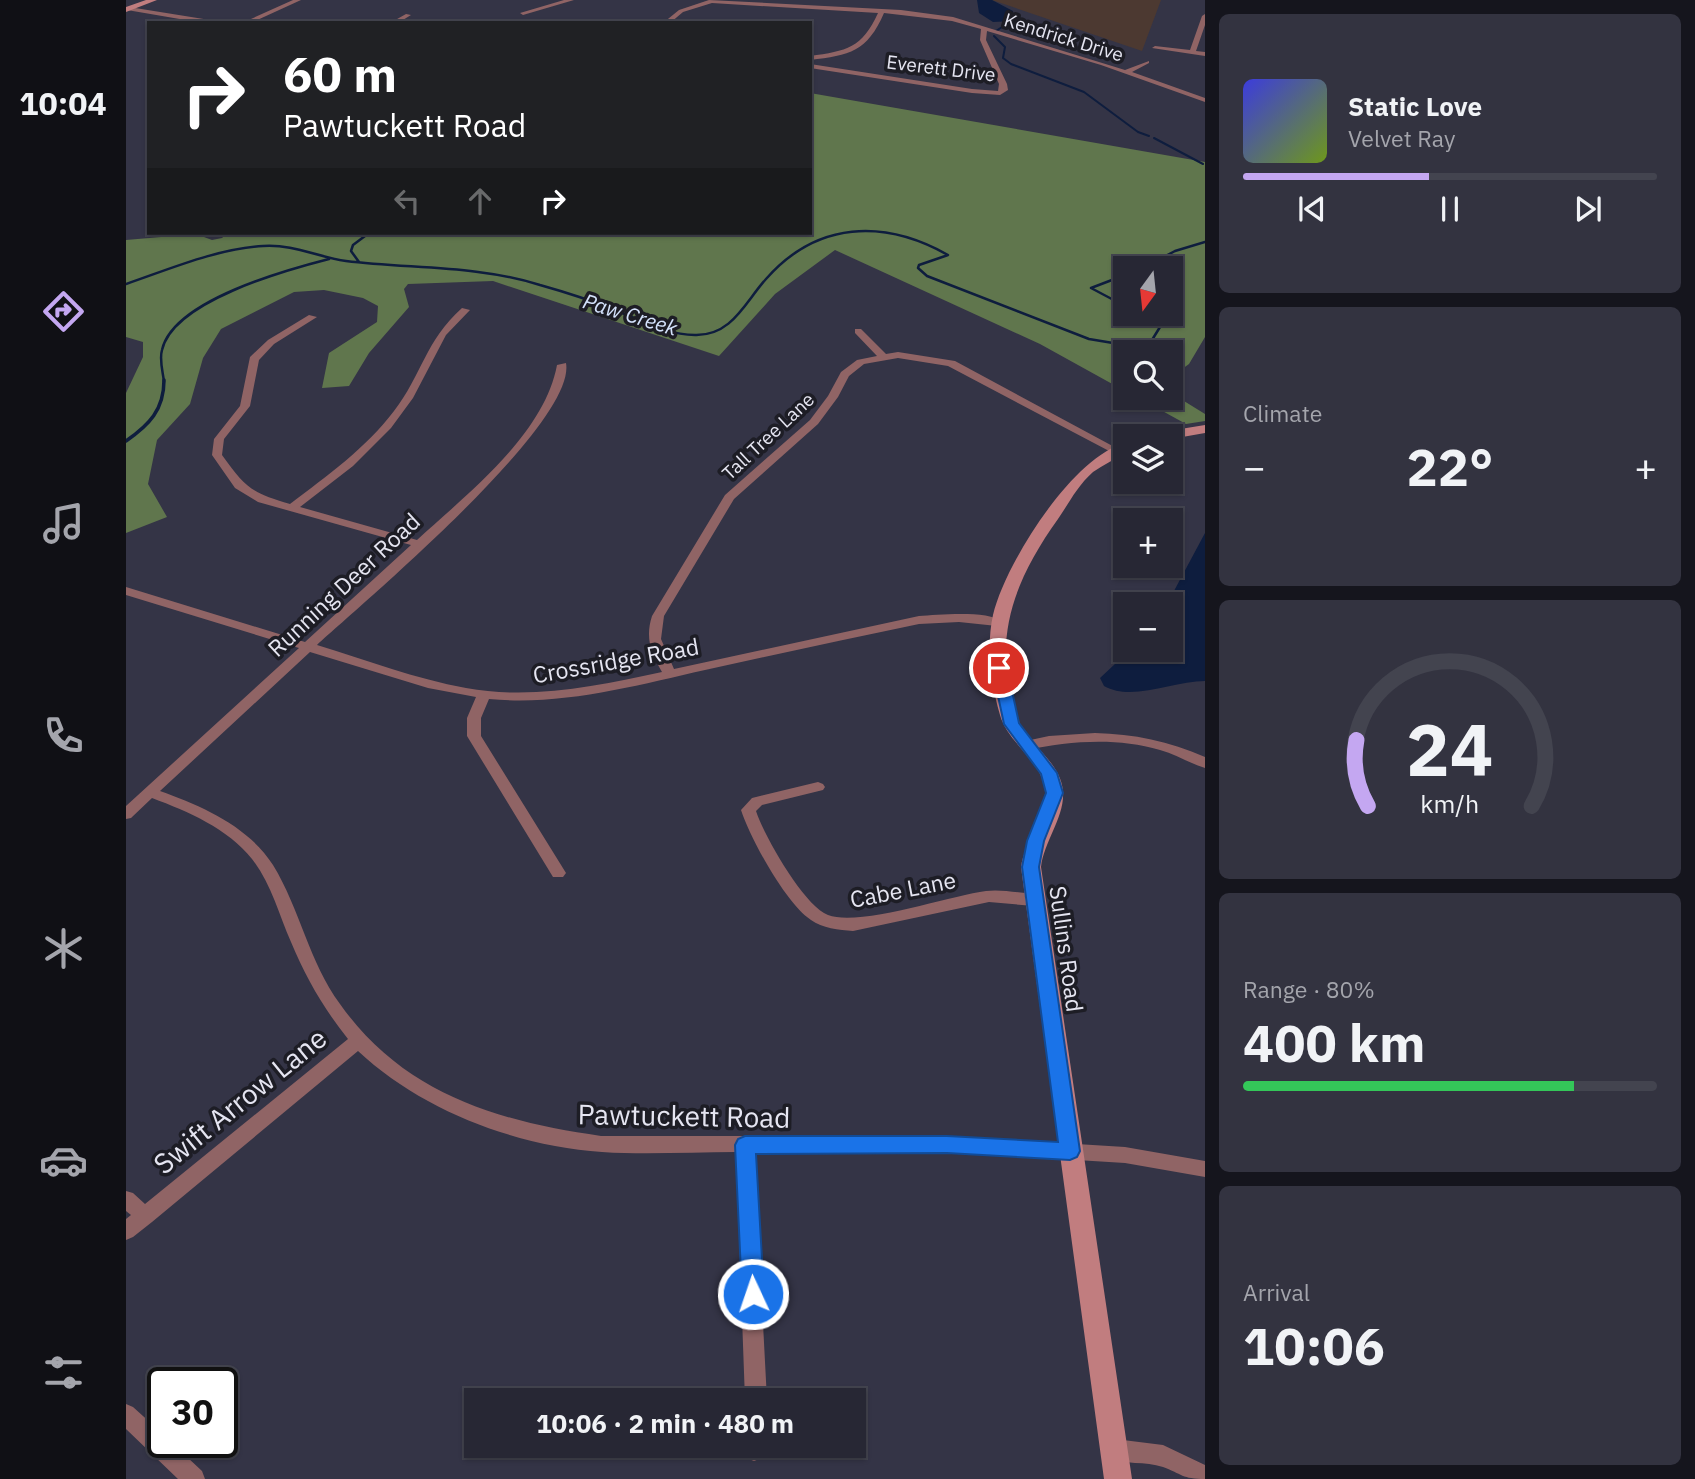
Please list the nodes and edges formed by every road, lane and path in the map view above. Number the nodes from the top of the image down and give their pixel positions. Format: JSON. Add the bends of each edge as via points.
{"nodes":[{"id":1,"x":153,"y":0,"type":"edge"},
{"id":2,"x":298,"y":0,"type":"edge"},
{"id":3,"x":571,"y":0,"type":"edge"},
{"id":4,"x":711,"y":1,"type":"edge"},
{"id":5,"x":127,"y":10,"type":"edge"},
{"id":6,"x":882,"y":11,"type":"junction"},
{"id":7,"x":523,"y":13,"type":"dead end"},
{"id":8,"x":408,"y":16,"type":"dead end"},
{"id":9,"x":1205,"y":16,"type":"edge"},
{"id":10,"x":202,"y":21,"type":"edge"},
{"id":11,"x":250,"y":21,"type":"edge"},
{"id":12,"x":397,"y":21,"type":"edge"},
{"id":13,"x":668,"y":21,"type":"edge"},
{"id":14,"x":984,"y":29,"type":"junction"},
{"id":15,"x":1155,"y":48,"type":"dead end"},
{"id":16,"x":1192,"y":53,"type":"junction"},
{"id":17,"x":1205,"y":54,"type":"edge"},
{"id":18,"x":812,"y":58,"type":"edge"},
{"id":19,"x":1147,"y":62,"type":"dead end"},
{"id":20,"x":812,"y":66,"type":"edge"},
{"id":21,"x":1126,"y":72,"type":"junction"},
{"id":22,"x":1205,"y":100,"type":"edge"},
{"id":23,"x":466,"y":310,"type":"dead end"},
{"id":24,"x":312,"y":317,"type":"dead end"},
{"id":25,"x":858,"y":331,"type":"dead end"},
{"id":26,"x":882,"y":356,"type":"junction"},
{"id":27,"x":562,"y":365,"type":"dead end"},
{"id":28,"x":1205,"y":429,"type":"edge"},
{"id":29,"x":1183,"y":433,"type":"edge"},
{"id":30,"x":1113,"y":444,"type":"edge"},
{"id":31,"x":1113,"y":453,"type":"edge"},
{"id":32,"x":292,"y":508,"type":"junction"},
{"id":33,"x":419,"y":544,"type":"junction"},
{"id":34,"x":126,"y":591,"type":"edge"},
{"id":35,"x":997,"y":622,"type":"junction"},
{"id":36,"x":308,"y":646,"type":"junction"},
{"id":37,"x":670,"y":674,"type":"junction"},
{"id":38,"x":483,"y":696,"type":"junction"},
{"id":39,"x":1026,"y":745,"type":"junction"},
{"id":40,"x":1205,"y":762,"type":"edge"},
{"id":41,"x":818,"y":787,"type":"dead end"},
{"id":42,"x":149,"y":792,"type":"junction"},
{"id":43,"x":126,"y":814,"type":"edge"},
{"id":44,"x":558,"y":873,"type":"dead end"},
{"id":45,"x":1034,"y":900,"type":"junction"},
{"id":46,"x":358,"y":1041,"type":"junction"},
{"id":47,"x":745,"y":1145,"type":"junction"},
{"id":48,"x":1070,"y":1151,"type":"junction"},
{"id":49,"x":1205,"y":1169,"type":"edge"},
{"id":50,"x":126,"y":1199,"type":"edge"},
{"id":51,"x":145,"y":1216,"type":"junction"},
{"id":52,"x":126,"y":1231,"type":"edge"},
{"id":53,"x":756,"y":1388,"type":"edge"},
{"id":54,"x":126,"y":1414,"type":"edge"},
{"id":55,"x":1115,"y":1450,"type":"junction"},
{"id":56,"x":1205,"y":1476,"type":"edge"},
{"id":57,"x":194,"y":1479,"type":"edge"},
{"id":58,"x":1118,"y":1479,"type":"edge"}],
"edges":[{"from":1,"to":5,"type":"street"},
{"from":2,"to":11,"type":"street"},
{"from":3,"to":7,"type":"street"},
{"from":4,"to":6,"type":"street","name":"Kendrick Drive"},
{"from":4,"to":13,"type":"street","name":"Kendrick Drive","via":[[681,11]]},
{"from":5,"to":10,"type":"street"},
{"from":6,"to":14,"type":"street","name":"Kendrick Drive","via":[[947,18]]},
{"from":6,"to":18,"type":"street","via":[[865,43],[846,52]]},
{"from":8,"to":12,"type":"street"},
{"from":9,"to":16,"type":"street"},
{"from":14,"to":20,"type":"street","name":"Everett Drive","via":[[983,40],[1003,84],[1000,93]]},
{"from":14,"to":21,"type":"street","name":"Kendrick Drive"},
{"from":15,"to":16,"type":"street"},
{"from":16,"to":17,"type":"street"},
{"from":19,"to":21,"type":"street"},
{"from":21,"to":22,"type":"street","name":"Kendrick Drive"},
{"from":23,"to":32,"type":"street","via":[[436,340],[407,400],[387,426],[342,471]]},
{"from":24,"to":32,"type":"street","via":[[271,342],[254,359],[245,406],[223,432],[216,450],[239,486],[262,500]]},
{"from":25,"to":26,"type":"street"},
{"from":26,"to":30,"type":"street","name":"Tall Tree Lane","via":[[921,356],[951,363]]},
{"from":26,"to":37,"type":"street","name":"Tall Tree Lane","via":[[848,370],[814,422],[742,483],[719,511],[653,630],[655,647]]},
{"from":27,"to":33,"type":"street","name":"Running Deer Road","via":[[560,382],[505,462]]},
{"from":28,"to":29,"type":"street"},
{"from":31,"to":35,"type":"street","name":"Sullins Road","via":[[1076,482],[1012,580]]},
{"from":32,"to":33,"type":"street"},
{"from":33,"to":36,"type":"street","name":"Running Deer Road"},
{"from":34,"to":36,"type":"street","name":"Crossridge Road"},
{"from":35,"to":37,"type":"street","name":"Crossridge Road","via":[[919,620]]},
{"from":35,"to":39,"type":"street","name":"Sullins Road","via":[[1006,707]]},
{"from":36,"to":38,"type":"street","name":"Crossridge Road"},
{"from":36,"to":42,"type":"street","name":"Running Deer Road"},
{"from":37,"to":38,"type":"street","name":"Crossridge Road","via":[[564,696]]},
{"from":38,"to":44,"type":"street","via":[[474,718],[474,736]]},
{"from":39,"to":40,"type":"street","via":[[1062,738],[1124,738],[1167,745]]},
{"from":39,"to":45,"type":"street","name":"Sullins Road","via":[[1049,773],[1055,793],[1032,853]]},
{"from":41,"to":45,"type":"street","name":"Cabe Lane","via":[[757,802],[748,810],[792,890],[816,916],[853,925],[989,896]]},
{"from":42,"to":43,"type":"street","name":"Running Deer Road"},
{"from":42,"to":46,"type":"street","name":"Pawtuckett Road","via":[[223,824],[258,854],[318,981]]},
{"from":45,"to":48,"type":"street","name":"Sullins Road"},
{"from":46,"to":47,"type":"street","name":"Pawtuckett Road","via":[[418,1090],[452,1108],[515,1129],[601,1144]]},
{"from":46,"to":51,"type":"street","name":"Swift Arrow Lane"},
{"from":47,"to":48,"type":"street","name":"Pawtuckett Road","via":[[947,1144]]},
{"from":47,"to":53,"type":"street"},
{"from":48,"to":49,"type":"street","name":"Pawtuckett Road"},
{"from":48,"to":55,"type":"street","name":"Sullins Road"},
{"from":50,"to":51,"type":"street"},
{"from":51,"to":52,"type":"street","name":"Swift Arrow Lane"},
{"from":54,"to":57,"type":"street"},
{"from":55,"to":56,"type":"street","via":[[1163,1456]]},
{"from":55,"to":58,"type":"street","name":"Sullins Road"}]}
